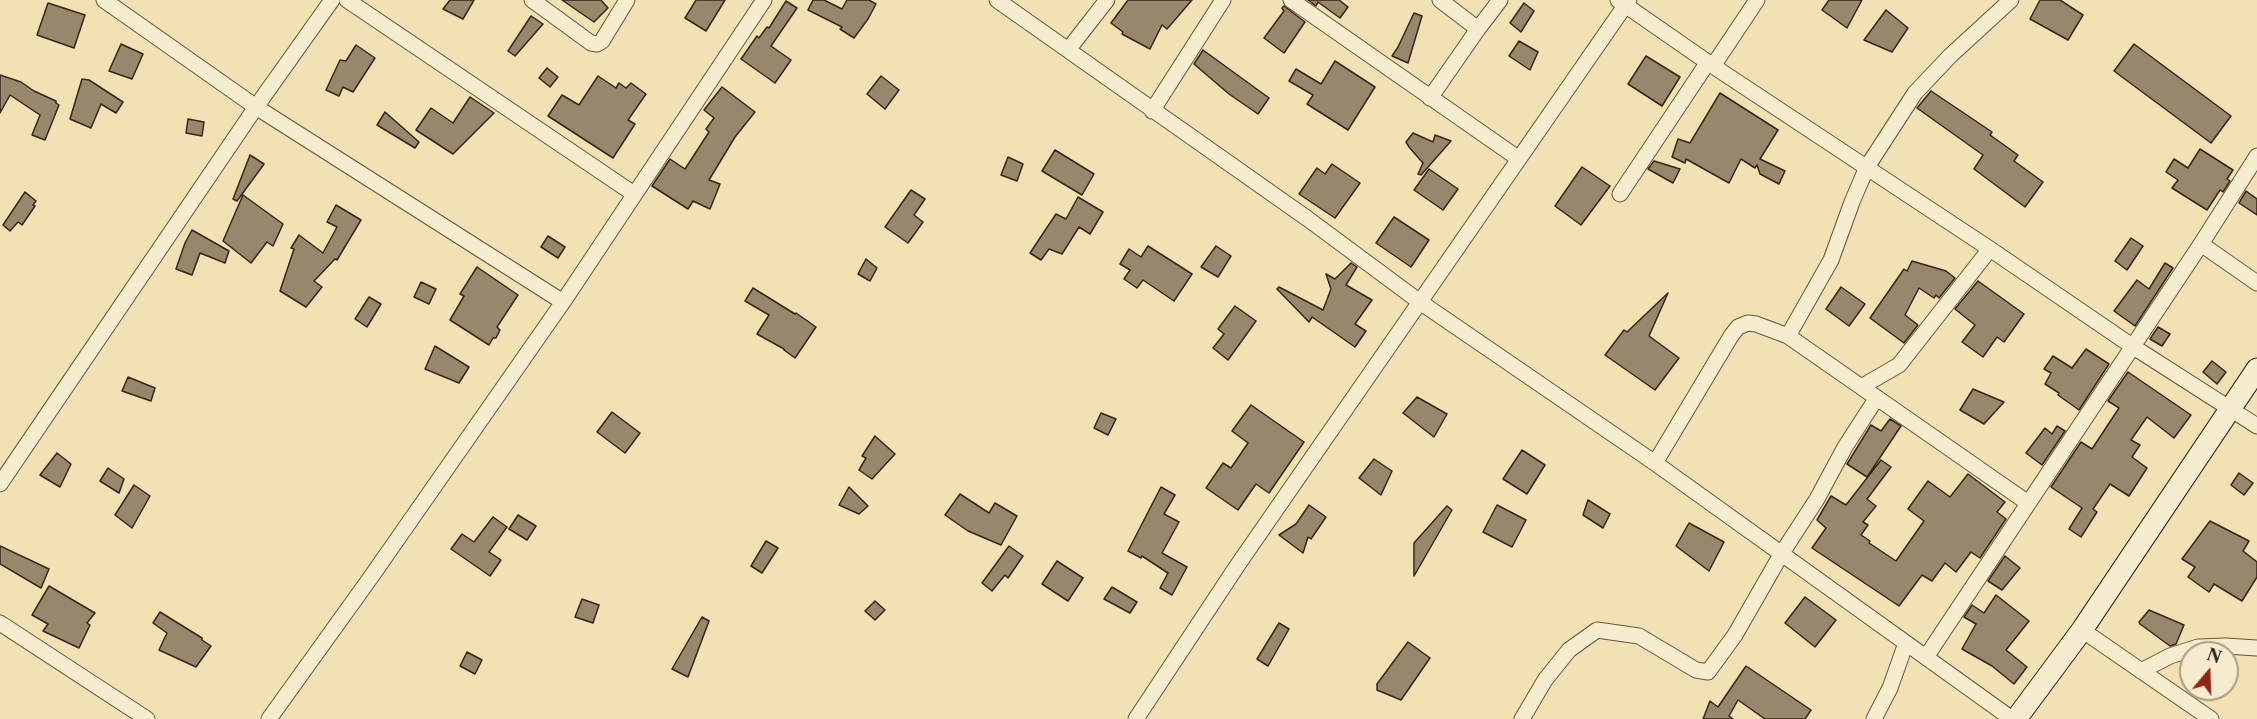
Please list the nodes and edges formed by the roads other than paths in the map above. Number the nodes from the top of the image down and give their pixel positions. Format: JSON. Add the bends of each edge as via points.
{"nodes":[{"id":1,"x":104,"y":0,"type":"edge"},
{"id":2,"x":333,"y":0,"type":"edge"},
{"id":3,"x":347,"y":0,"type":"edge"},
{"id":4,"x":532,"y":0,"type":"edge"},
{"id":5,"x":627,"y":0,"type":"edge"},
{"id":6,"x":764,"y":0,"type":"edge"},
{"id":7,"x":997,"y":0,"type":"edge"},
{"id":8,"x":1107,"y":0,"type":"edge"},
{"id":9,"x":1223,"y":0,"type":"edge"},
{"id":10,"x":1291,"y":0,"type":"edge"},
{"id":11,"x":1440,"y":0,"type":"edge"},
{"id":12,"x":1500,"y":0,"type":"edge"},
{"id":13,"x":1757,"y":0,"type":"edge"},
{"id":14,"x":2011,"y":0,"type":"edge"},
{"id":15,"x":1624,"y":2,"type":"edge"},
{"id":16,"x":1478,"y":29,"type":"junction"},
{"id":17,"x":1068,"y":50,"type":"junction"},
{"id":18,"x":1711,"y":64,"type":"junction"},
{"id":19,"x":1430,"y":98,"type":"junction"},
{"id":20,"x":256,"y":107,"type":"junction"},
{"id":21,"x":1152,"y":111,"type":"junction"},
{"id":22,"x":2257,"y":156,"type":"edge"},
{"id":23,"x":1519,"y":159,"type":"junction"},
{"id":24,"x":1868,"y":167,"type":"junction"},
{"id":25,"x":634,"y":194,"type":"junction"},
{"id":26,"x":1620,"y":194,"type":"dead end"},
{"id":27,"x":2201,"y":244,"type":"junction"},
{"id":28,"x":1990,"y":249,"type":"junction"},
{"id":29,"x":2257,"y":283,"type":"edge"},
{"id":30,"x":563,"y":302,"type":"junction"},
{"id":31,"x":1420,"y":302,"type":"junction"},
{"id":32,"x":1788,"y":336,"type":"junction"},
{"id":33,"x":2132,"y":346,"type":"junction"},
{"id":34,"x":2257,"y":369,"type":"edge"},
{"id":35,"x":1861,"y":387,"type":"junction"},
{"id":36,"x":1876,"y":399,"type":"junction"},
{"id":37,"x":2230,"y":409,"type":"junction"},
{"id":38,"x":2257,"y":426,"type":"edge"},
{"id":39,"x":1655,"y":463,"type":"junction"},
{"id":40,"x":0,"y":484,"type":"edge"},
{"id":41,"x":2028,"y":503,"type":"junction"},
{"id":42,"x":1782,"y":554,"type":"junction"},
{"id":43,"x":0,"y":623,"type":"edge"},
{"id":44,"x":2082,"y":630,"type":"junction"},
{"id":45,"x":1906,"y":643,"type":"junction"},
{"id":46,"x":2257,"y":648,"type":"edge"},
{"id":47,"x":1926,"y":657,"type":"junction"},
{"id":48,"x":2141,"y":671,"type":"junction"},
{"id":49,"x":146,"y":719,"type":"edge"},
{"id":50,"x":269,"y":719,"type":"edge"},
{"id":51,"x":1136,"y":719,"type":"edge"},
{"id":52,"x":1522,"y":719,"type":"edge"},
{"id":53,"x":1874,"y":719,"type":"edge"},
{"id":54,"x":2014,"y":719,"type":"edge"},
{"id":55,"x":2211,"y":719,"type":"edge"}],
"edges":[{"from":1,"to":20,"type":"street"},
{"from":2,"to":20,"type":"street"},
{"from":3,"to":25,"type":"street"},
{"from":4,"to":5,"type":"street","via":[[597,44]]},
{"from":6,"to":25,"type":"street"},
{"from":7,"to":17,"type":"street"},
{"from":8,"to":17,"type":"street"},
{"from":9,"to":21,"type":"street"},
{"from":10,"to":19,"type":"street"},
{"from":11,"to":16,"type":"street"},
{"from":12,"to":16,"type":"street"},
{"from":13,"to":18,"type":"street"},
{"from":14,"to":24,"type":"street","via":[[1915,93]]},
{"from":15,"to":18,"type":"street"},
{"from":15,"to":23,"type":"street"},
{"from":16,"to":19,"type":"street"},
{"from":17,"to":21,"type":"street"},
{"from":18,"to":24,"type":"street"},
{"from":18,"to":26,"type":"street"},
{"from":19,"to":23,"type":"street"},
{"from":20,"to":30,"type":"street"},
{"from":20,"to":40,"type":"street"},
{"from":21,"to":31,"type":"street"},
{"from":22,"to":27,"type":"street"},
{"from":23,"to":31,"type":"street"},
{"from":24,"to":28,"type":"street"},
{"from":24,"to":32,"type":"street","via":[[1831,260]]},
{"from":25,"to":30,"type":"street"},
{"from":27,"to":29,"type":"street"},
{"from":27,"to":33,"type":"street"},
{"from":28,"to":33,"type":"street"},
{"from":28,"to":35,"type":"street","via":[[1899,365]]},
{"from":30,"to":50,"type":"street"},
{"from":31,"to":39,"type":"street"},
{"from":31,"to":51,"type":"street"},
{"from":32,"to":35,"type":"street"},
{"from":32,"to":39,"type":"street","via":[[1756,324],[1738,327]]},
{"from":33,"to":37,"type":"street"},
{"from":33,"to":41,"type":"street"},
{"from":34,"to":37,"type":"street"},
{"from":35,"to":36,"type":"street"},
{"from":36,"to":41,"type":"street"},
{"from":36,"to":42,"type":"street"},
{"from":37,"to":38,"type":"street"},
{"from":37,"to":44,"type":"street"},
{"from":39,"to":42,"type":"street"},
{"from":41,"to":47,"type":"street"},
{"from":42,"to":45,"type":"street"},
{"from":42,"to":52,"type":"street","via":[[1735,635],[1708,672],[1696,670],[1639,636],[1598,630],[1569,650]]},
{"from":43,"to":49,"type":"street"},
{"from":44,"to":48,"type":"street"},
{"from":44,"to":54,"type":"street"},
{"from":45,"to":47,"type":"street"},
{"from":45,"to":53,"type":"street"},
{"from":46,"to":48,"type":"street","via":[[2198,647]]},
{"from":47,"to":54,"type":"street"},
{"from":48,"to":55,"type":"street"}]}
